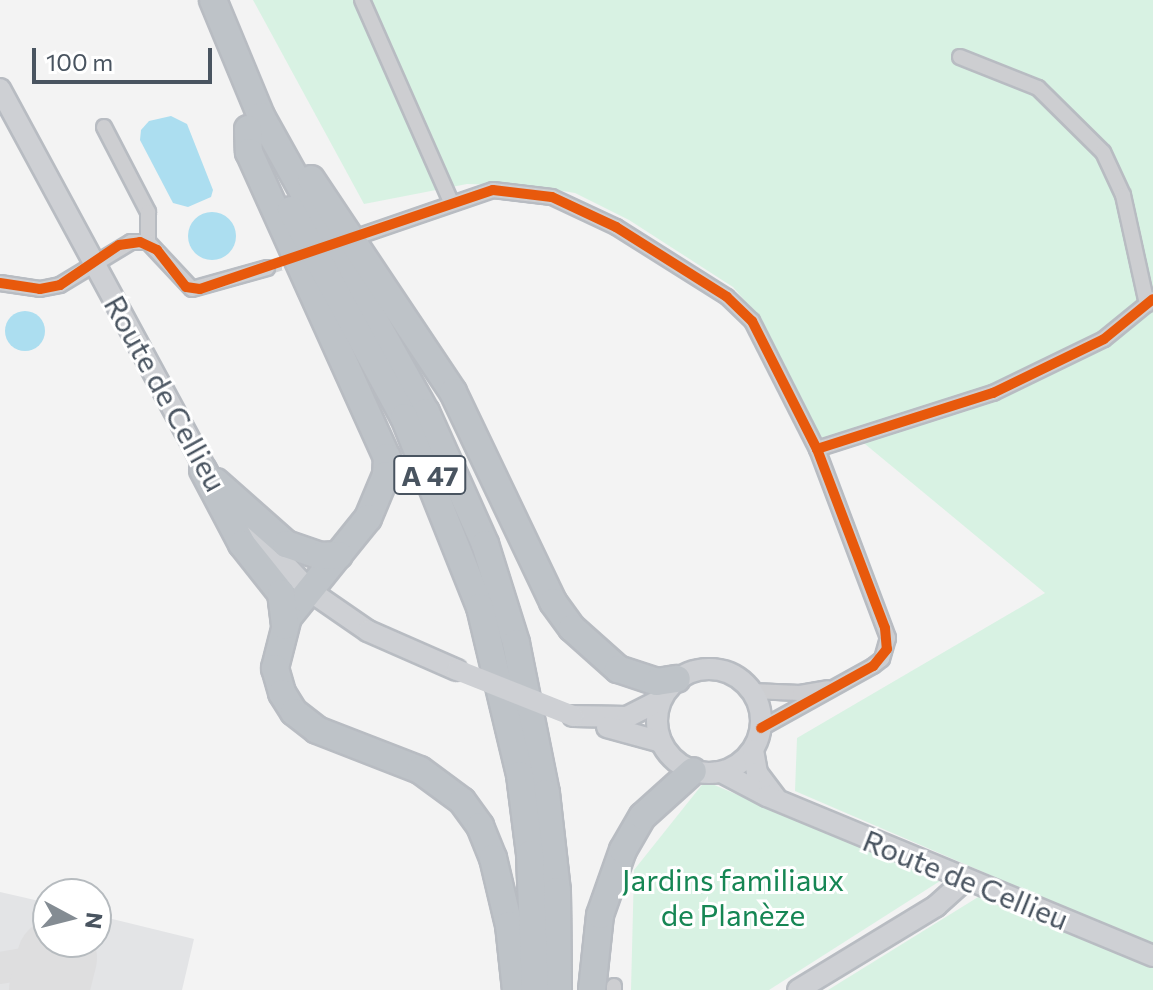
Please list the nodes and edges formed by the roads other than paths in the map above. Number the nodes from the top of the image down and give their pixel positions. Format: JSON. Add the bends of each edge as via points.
{"nodes":[{"id":1,"x":195,"y":0,"type":"edge"},
{"id":2,"x":213,"y":0,"type":"edge"},
{"id":3,"x":362,"y":0,"type":"edge"},
{"id":4,"x":960,"y":57,"type":"dead end"},
{"id":5,"x":0,"y":89,"type":"edge"},
{"id":6,"x":254,"y":122,"type":"junction"},
{"id":7,"x":104,"y":127,"type":"dead end"},
{"id":8,"x":451,"y":202,"type":"junction"},
{"id":9,"x":365,"y":234,"type":"dead end"},
{"id":10,"x":148,"y":242,"type":"junction"},
{"id":11,"x":95,"y":266,"type":"junction"},
{"id":12,"x":267,"y":268,"type":"tunnel mouth"},
{"id":13,"x":0,"y":283,"type":"edge"},
{"id":14,"x":1150,"y":301,"type":"edge"},
{"id":15,"x":815,"y":445,"type":"junction"},
{"id":16,"x":203,"y":470,"type":"junction"},
{"id":17,"x":339,"y":555,"type":"junction"},
{"id":18,"x":310,"y":591,"type":"junction"},
{"id":19,"x":285,"y":626,"type":"junction"},
{"id":20,"x":677,"y":679,"type":"junction"},
{"id":21,"x":840,"y":684,"type":"junction"},
{"id":22,"x":752,"y":691,"type":"junction"},
{"id":23,"x":661,"y":700,"type":"junction"},
{"id":24,"x":573,"y":716,"type":"junction"},
{"id":25,"x":761,"y":728,"type":"junction"},
{"id":26,"x":661,"y":742,"type":"junction"},
{"id":27,"x":753,"y":750,"type":"junction"},
{"id":28,"x":693,"y":771,"type":"junction"},
{"id":29,"x":721,"y":772,"type":"junction"},
{"id":30,"x":779,"y":801,"type":"junction"},
{"id":31,"x":966,"y":879,"type":"junction"},
{"id":32,"x":1153,"y":956,"type":"edge"},
{"id":33,"x":607,"y":989,"type":"edge"},
{"id":34,"x":516,"y":990,"type":"edge"},
{"id":35,"x":535,"y":990,"type":"edge"},
{"id":36,"x":558,"y":990,"type":"edge"},
{"id":37,"x":798,"y":990,"type":"edge"}],
"edges":[{"from":1,"to":6,"type":"highway","number":"A 47"},
{"from":2,"to":6,"type":"highway","number":"A 47"},
{"from":3,"to":8,"type":"street"},
{"from":4,"to":14,"type":"street","via":[[1038,88],[1103,152],[1123,195]]},
{"from":5,"to":11,"type":"main road","name":"Route de Cellieu"},
{"from":6,"to":17,"type":"highway","via":[[249,152],[387,457],[380,493]]},
{"from":6,"to":20,"type":"highway","via":[[285,139],[453,392],[560,610],[618,669],[657,682]]},
{"from":6,"to":35,"type":"highway","number":"A 47","via":[[404,417],[480,607],[520,775],[530,854]]},
{"from":6,"to":36,"type":"highway","number":"A 47","via":[[426,412],[490,557],[516,643],[546,793],[557,891]]},
{"from":7,"to":10,"type":"street","via":[[148,212]]},
{"from":8,"to":9,"type":"street"},
{"from":8,"to":15,"type":"street","via":[[493,190],[552,197],[616,227],[727,297],[757,329]]},
{"from":10,"to":11,"type":"street","via":[[119,245]]},
{"from":10,"to":12,"type":"street","via":[[192,289]]},
{"from":11,"to":13,"type":"street","via":[[60,285],[40,289]]},
{"from":11,"to":16,"type":"main road","name":"Route de Cellieu"},
{"from":14,"to":15,"type":"street","via":[[1104,339],[993,393]]},
{"from":15,"to":21,"type":"street","via":[[888,638],[882,659]]},
{"from":16,"to":17,"type":"highway","via":[[286,544],[320,556]]},
{"from":16,"to":18,"type":"main road","name":"Route de Cellieu","via":[[276,560]]},
{"from":16,"to":19,"type":"highway","via":[[242,544],[281,593]]},
{"from":17,"to":18,"type":"highway"},
{"from":18,"to":19,"type":"highway"},
{"from":18,"to":24,"type":"main road","name":"Route de Cellieu","bridge":true,"via":[[368,631]]},
{"from":19,"to":34,"type":"highway","via":[[275,668],[294,712],[317,730],[441,781],[480,826],[509,925]]},
{"from":20,"to":22,"type":"main road","via":[[715,668],[731,673]]},
{"from":20,"to":23,"type":"main road"},
{"from":21,"to":22,"type":"street","via":[[800,693]]},
{"from":21,"to":25,"type":"street"},
{"from":22,"to":25,"type":"main road"},
{"from":23,"to":24,"type":"main road","name":"Route de Cellieu","via":[[627,717]]},
{"from":23,"to":26,"type":"main road"},
{"from":24,"to":26,"type":"main road","name":"Route de Cellieu"},
{"from":25,"to":27,"type":"main road"},
{"from":26,"to":28,"type":"main road","via":[[678,764]]},
{"from":27,"to":29,"type":"main road"},
{"from":27,"to":30,"type":"main road","via":[[757,773]]},
{"from":28,"to":29,"type":"main road"},
{"from":28,"to":33,"type":"highway","via":[[643,816],[623,850],[600,915]]},
{"from":29,"to":30,"type":"main road","name":"Route de Cellieu"},
{"from":30,"to":31,"type":"main road","name":"Route de Cellieu"},
{"from":31,"to":32,"type":"main road","name":"Route de Cellieu"},
{"from":31,"to":37,"type":"main road","via":[[936,906]]}]}
